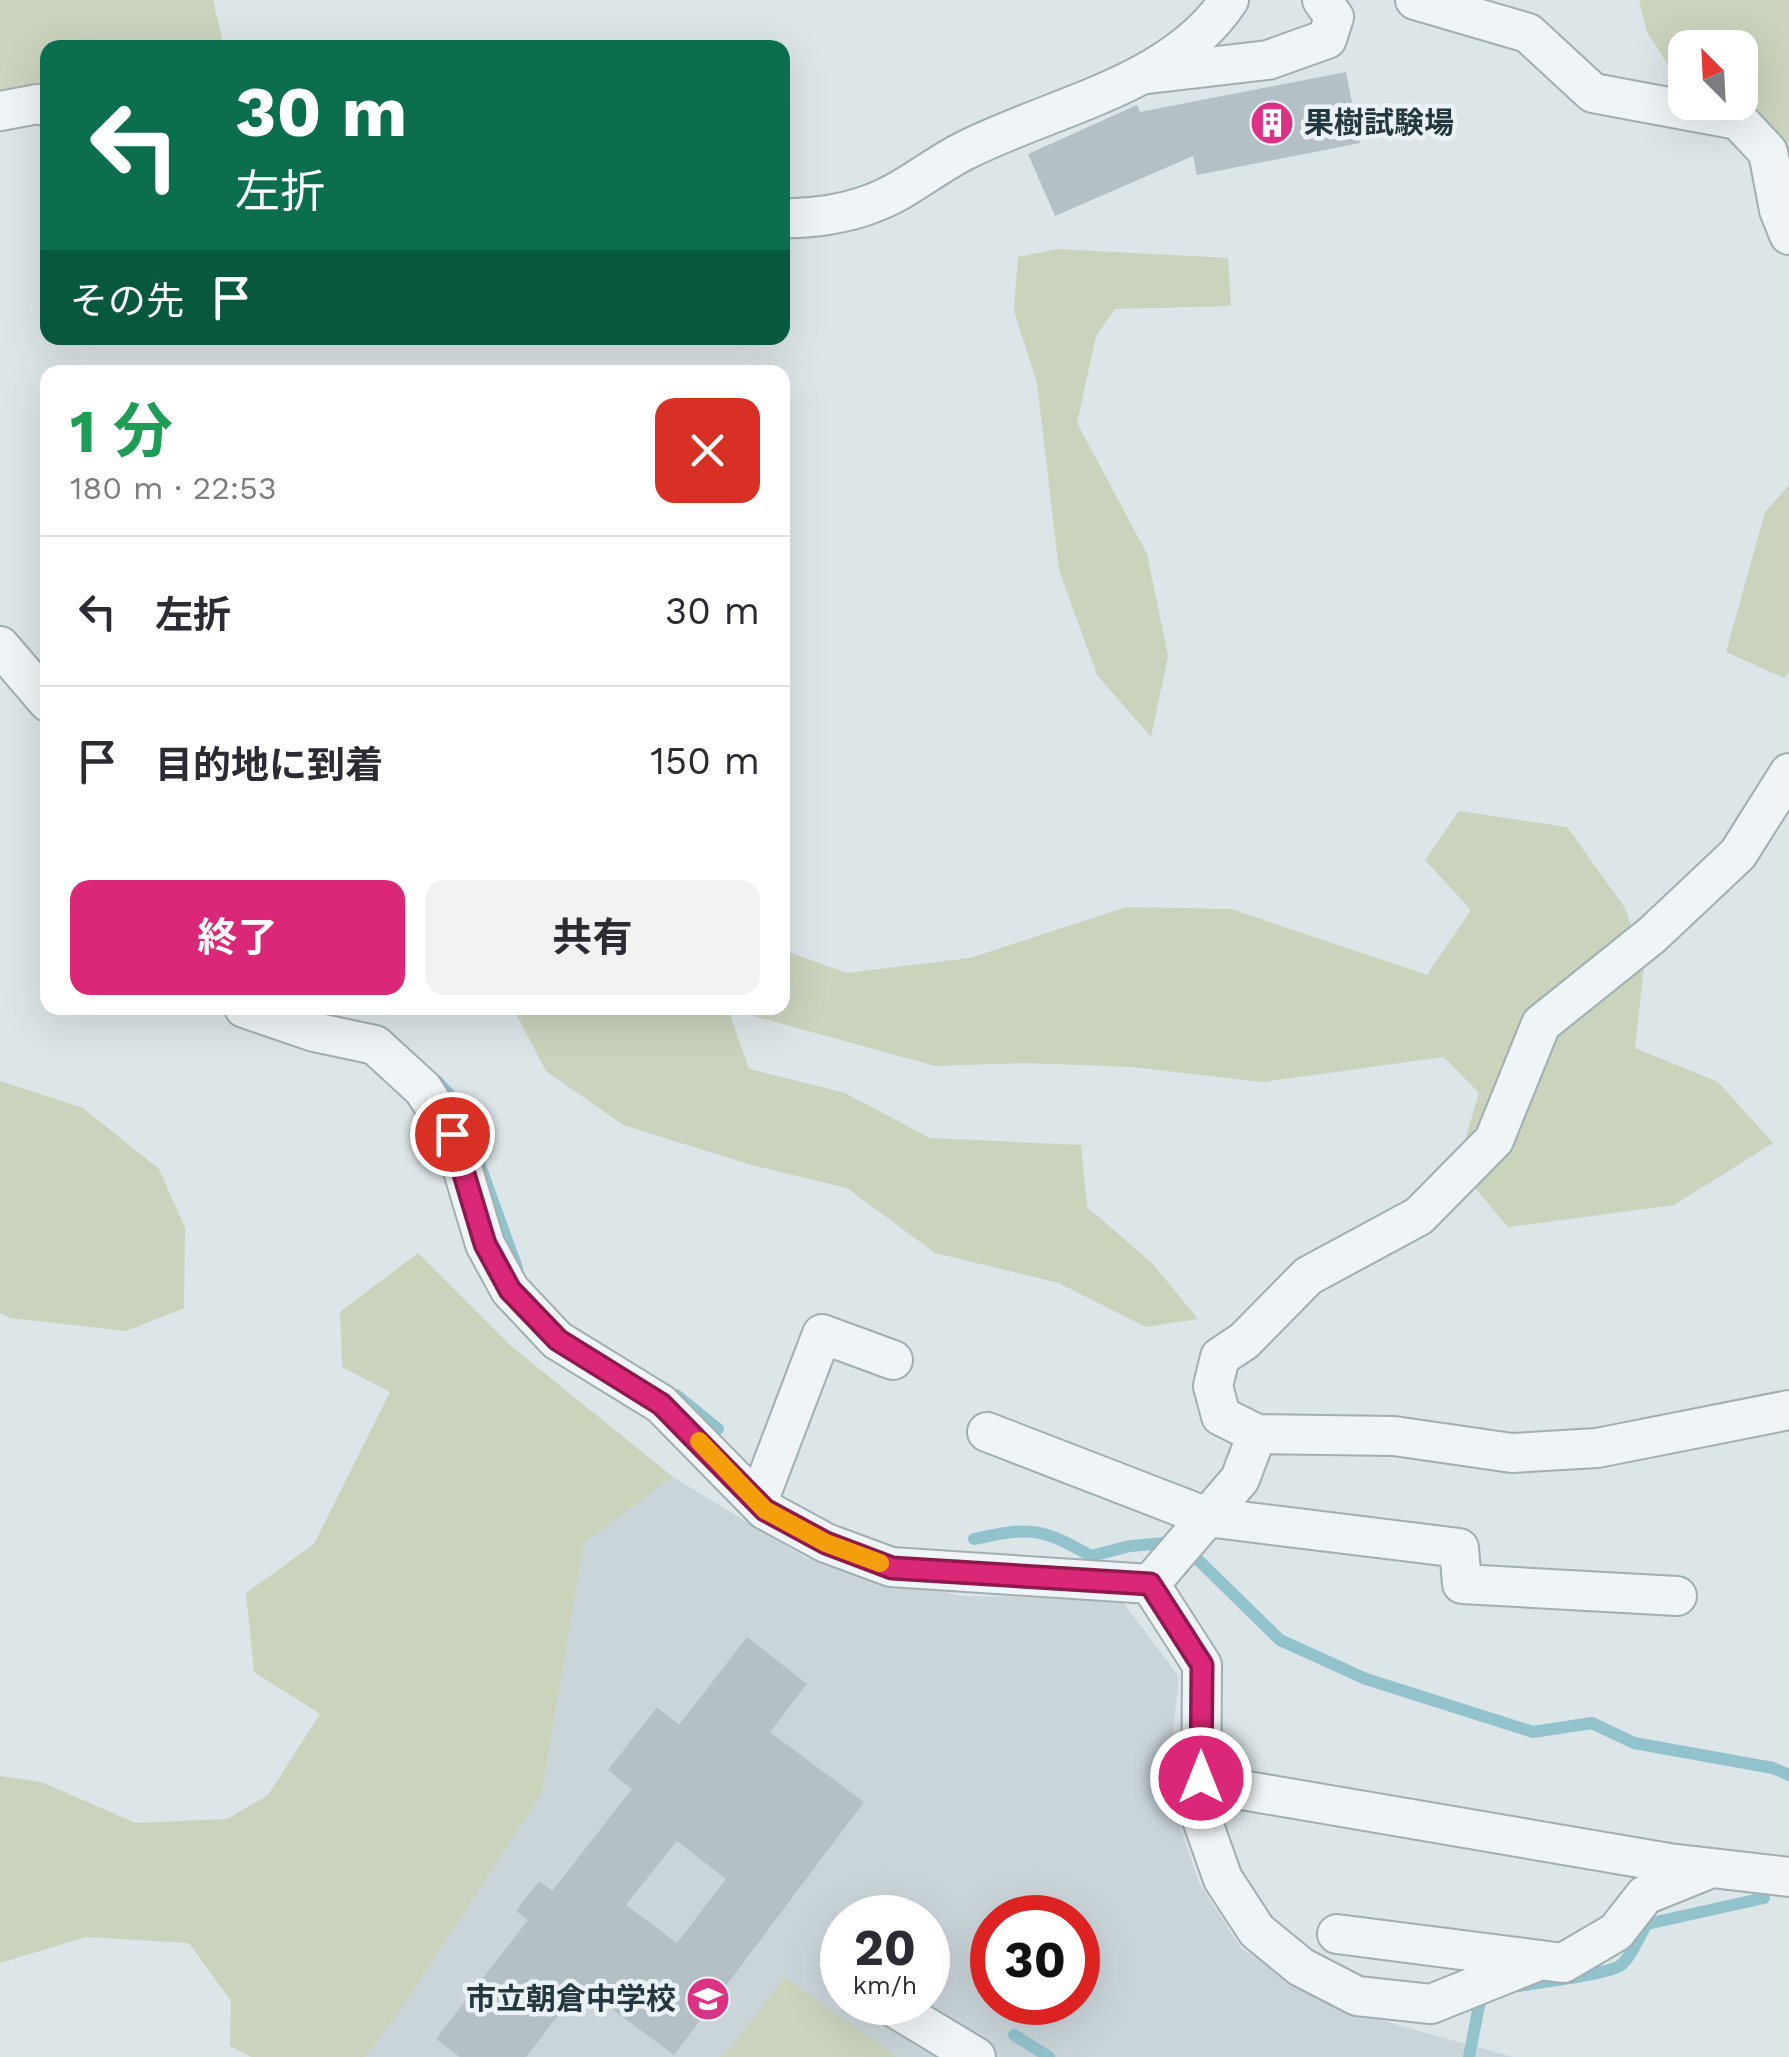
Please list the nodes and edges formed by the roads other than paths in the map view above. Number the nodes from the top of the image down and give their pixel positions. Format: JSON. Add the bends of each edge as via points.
{"nodes":[{"id":1,"x":1229,"y":0,"type":"edge"},
{"id":2,"x":1322,"y":0,"type":"edge"},
{"id":3,"x":1414,"y":0,"type":"edge"},
{"id":4,"x":1141,"y":75,"type":"junction"},
{"id":5,"x":40,"y":105,"type":"edge"},
{"id":6,"x":0,"y":111,"type":"edge"},
{"id":7,"x":790,"y":218,"type":"edge"},
{"id":8,"x":1789,"y":235,"type":"edge"},
{"id":9,"x":0,"y":646,"type":"edge"},
{"id":10,"x":40,"y":693,"type":"edge"},
{"id":11,"x":1789,"y":773,"type":"edge"},
{"id":12,"x":264,"y":1015,"type":"edge"},
{"id":13,"x":894,"y":1360,"type":"dead end"},
{"id":14,"x":1789,"y":1410,"type":"edge"},
{"id":15,"x":988,"y":1432,"type":"dead end"},
{"id":16,"x":1257,"y":1434,"type":"junction"},
{"id":17,"x":758,"y":1502,"type":"junction"},
{"id":18,"x":1207,"y":1517,"type":"junction"},
{"id":19,"x":1150,"y":1584,"type":"junction"},
{"id":20,"x":1677,"y":1596,"type":"dead end"},
{"id":21,"x":1236,"y":1789,"type":"dead end"},
{"id":22,"x":1713,"y":1867,"type":"junction"},
{"id":23,"x":1789,"y":1877,"type":"edge"},
{"id":24,"x":1337,"y":1934,"type":"dead end"},
{"id":25,"x":1541,"y":1960,"type":"junction"},
{"id":26,"x":923,"y":2025,"type":"edge"},
{"id":27,"x":976,"y":2057,"type":"edge"}],
"edges":[{"from":1,"to":4,"type":"street","via":[[1213,24]]},
{"from":2,"to":4,"type":"street","via":[[1334,17],[1326,40],[1268,60]]},
{"from":3,"to":8,"type":"street","via":[[1528,33],[1593,92],[1738,120],[1768,152]]},
{"from":4,"to":7,"type":"street","via":[[966,150],[874,203]]},
{"from":5,"to":6,"type":"street"},
{"from":9,"to":10,"type":"street"},
{"from":11,"to":16,"type":"street","via":[[1738,854],[1652,936],[1542,1024],[1494,1140],[1419,1216],[1308,1276],[1220,1357],[1213,1386],[1221,1416]]},
{"from":12,"to":17,"type":"street","via":[[376,1045],[423,1089],[452,1134],[485,1244],[510,1290],[558,1340],[661,1404]]},
{"from":13,"to":17,"type":"street","via":[[822,1334]]},
{"from":14,"to":16,"type":"street","via":[[1597,1448],[1512,1454],[1394,1436]]},
{"from":15,"to":18,"type":"street"},
{"from":16,"to":18,"type":"street","via":[[1240,1479]]},
{"from":17,"to":19,"type":"street","via":[[826,1543],[892,1568]]},
{"from":18,"to":19,"type":"street"},
{"from":18,"to":20,"type":"street","via":[[1459,1548],[1462,1584]]},
{"from":19,"to":25,"type":"street","via":[[1202,1665],[1201,1817],[1223,1879],[1257,1932],[1300,1966],[1357,1996],[1430,2004]]},
{"from":21,"to":22,"type":"street"},
{"from":22,"to":23,"type":"street"},
{"from":22,"to":25,"type":"street","via":[[1644,1895],[1616,1932],[1563,1963]]},
{"from":24,"to":25,"type":"street"},
{"from":26,"to":27,"type":"street"}]}
